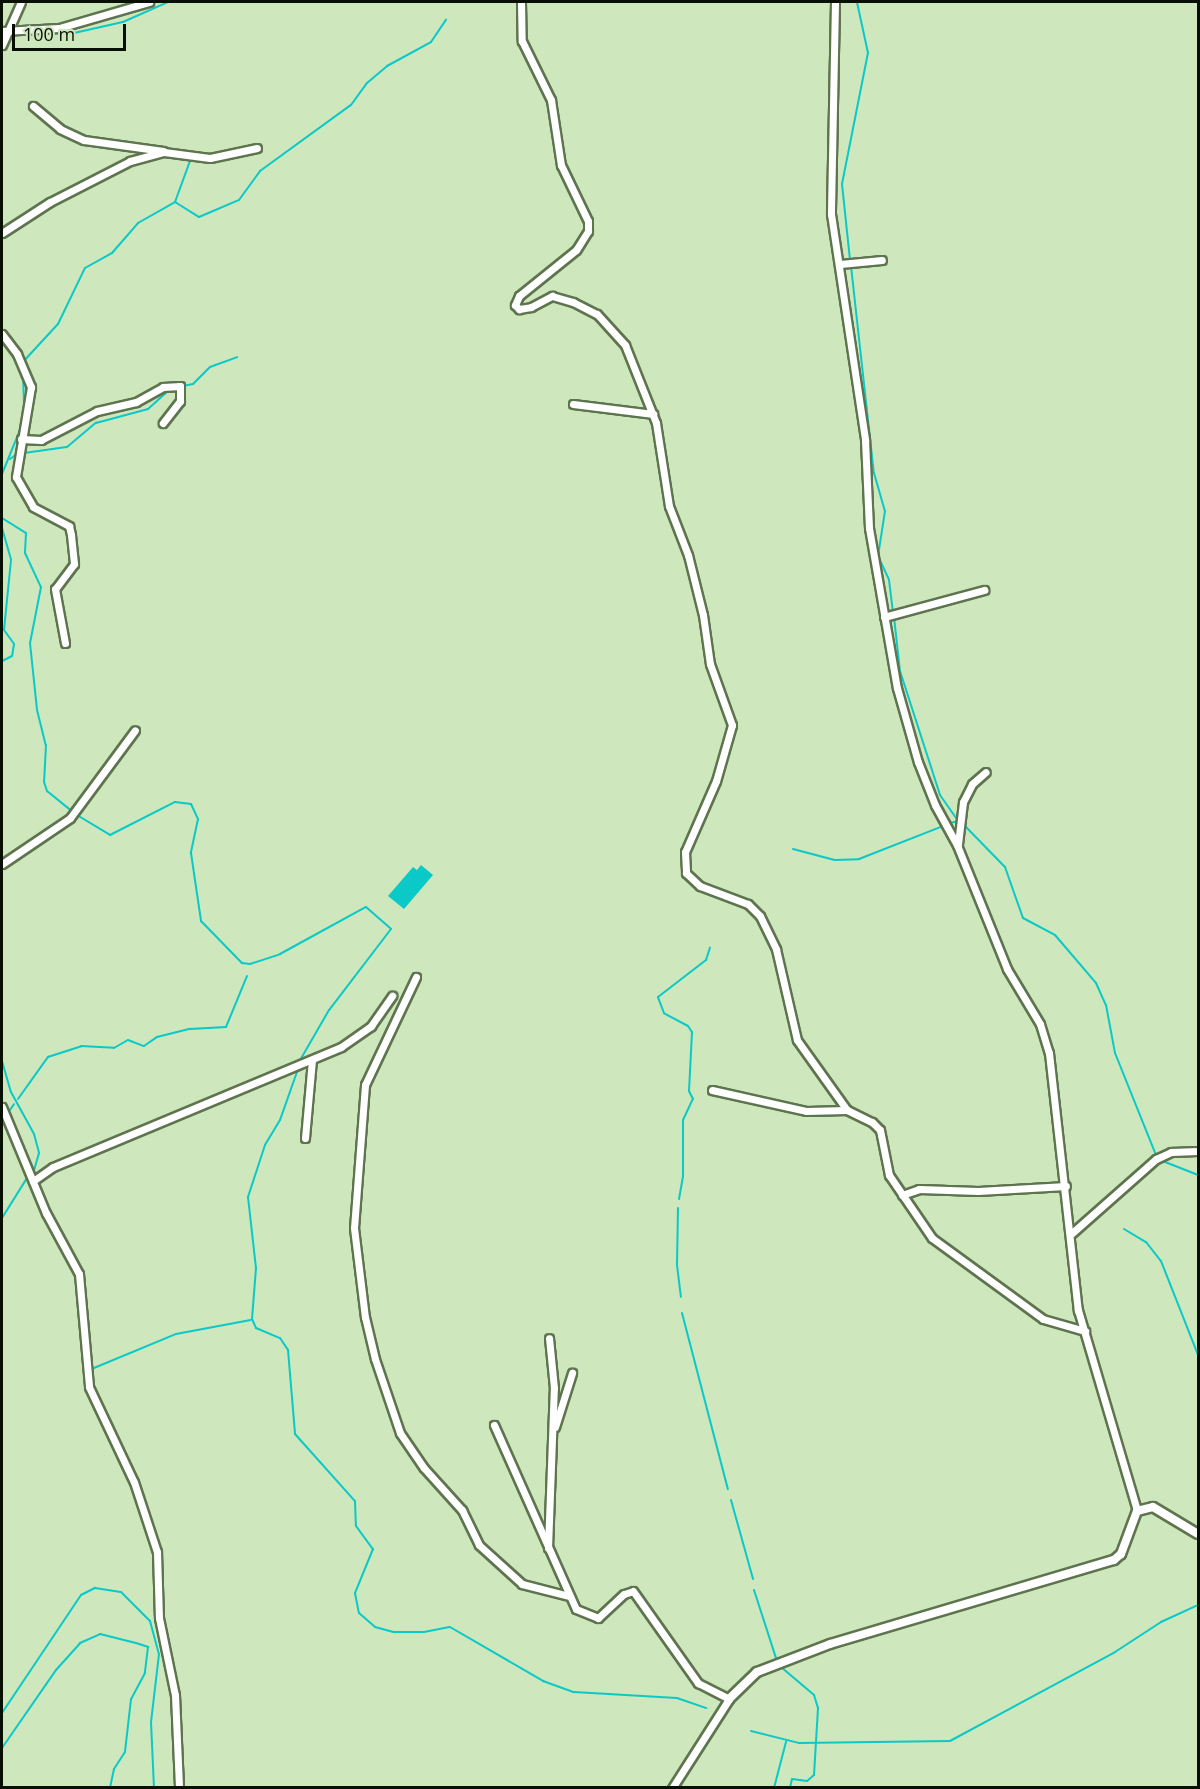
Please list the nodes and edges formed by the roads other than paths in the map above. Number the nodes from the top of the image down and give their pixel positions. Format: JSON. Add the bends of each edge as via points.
{"nodes":[{"id":1,"x":21,"y":2,"type":"edge"},
{"id":2,"x":149,"y":2,"type":"edge"},
{"id":3,"x":521,"y":2,"type":"edge"},
{"id":4,"x":835,"y":2,"type":"edge"},
{"id":5,"x":5,"y":32,"type":"edge"},
{"id":6,"x":2,"y":45,"type":"edge"},
{"id":7,"x":33,"y":106,"type":"dead end"},
{"id":8,"x":256,"y":148,"type":"dead end"},
{"id":9,"x":164,"y":152,"type":"junction"},
{"id":10,"x":2,"y":232,"type":"edge"},
{"id":11,"x":882,"y":260,"type":"dead end"},
{"id":12,"x":840,"y":264,"type":"junction"},
{"id":13,"x":2,"y":334,"type":"edge"},
{"id":14,"x":573,"y":404,"type":"dead end"},
{"id":15,"x":653,"y":414,"type":"junction"},
{"id":16,"x":163,"y":423,"type":"dead end"},
{"id":17,"x":21,"y":439,"type":"junction"},
{"id":18,"x":984,"y":590,"type":"dead end"},
{"id":19,"x":884,"y":617,"type":"junction"},
{"id":20,"x":65,"y":643,"type":"dead end"},
{"id":21,"x":135,"y":730,"type":"dead end"},
{"id":22,"x":986,"y":772,"type":"dead end"},
{"id":23,"x":957,"y":845,"type":"junction"},
{"id":24,"x":2,"y":864,"type":"edge"},
{"id":25,"x":416,"y":977,"type":"dead end"},
{"id":26,"x":392,"y":996,"type":"dead end"},
{"id":27,"x":312,"y":1060,"type":"junction"},
{"id":28,"x":712,"y":1090,"type":"dead end"},
{"id":29,"x":2,"y":1107,"type":"edge"},
{"id":30,"x":847,"y":1110,"type":"junction"},
{"id":31,"x":305,"y":1138,"type":"dead end"},
{"id":32,"x":1198,"y":1151,"type":"edge"},
{"id":33,"x":33,"y":1180,"type":"junction"},
{"id":34,"x":1066,"y":1186,"type":"junction"},
{"id":35,"x":902,"y":1196,"type":"junction"},
{"id":36,"x":1072,"y":1233,"type":"junction"},
{"id":37,"x":1085,"y":1331,"type":"junction"},
{"id":38,"x":549,"y":1338,"type":"dead end"},
{"id":39,"x":572,"y":1373,"type":"dead end"},
{"id":40,"x":494,"y":1425,"type":"dead end"},
{"id":41,"x":552,"y":1435,"type":"junction"},
{"id":42,"x":1137,"y":1511,"type":"junction"},
{"id":43,"x":1198,"y":1534,"type":"edge"},
{"id":44,"x":548,"y":1552,"type":"junction"},
{"id":45,"x":569,"y":1596,"type":"junction"},
{"id":46,"x":729,"y":1700,"type":"junction"},
{"id":47,"x":179,"y":1788,"type":"edge"},
{"id":48,"x":672,"y":1788,"type":"edge"}],
"edges":[{"from":1,"to":5,"type":"street"},
{"from":2,"to":5,"type":"street","via":[[59,28]]},
{"from":3,"to":15,"type":"street","via":[[522,41],[551,100],[561,165],[588,221],[588,231],[576,250],[519,296],[515,305],[519,309],[531,307],[552,296],[597,314],[625,345]]},
{"from":4,"to":12,"type":"street","via":[[835,132],[829,187]]},
{"from":5,"to":6,"type":"street"},
{"from":7,"to":9,"type":"street","via":[[60,129],[84,140]]},
{"from":8,"to":9,"type":"street","via":[[210,158]]},
{"from":9,"to":10,"type":"street","via":[[119,166]]},
{"from":11,"to":12,"type":"street"},
{"from":12,"to":19,"type":"street","via":[[865,440],[869,528]]},
{"from":13,"to":17,"type":"street","via":[[17,354],[31,387]]},
{"from":14,"to":15,"type":"street"},
{"from":15,"to":30,"type":"street","via":[[669,507],[688,555],[710,664],[732,725],[716,781],[686,852],[686,873],[700,886],[748,904],[760,916],[776,949],[797,1040]]},
{"from":16,"to":17,"type":"street","via":[[180,401],[180,386],[163,387],[136,402],[97,411],[41,440]]},
{"from":17,"to":20,"type":"street","via":[[15,465],[20,488],[33,507],[69,526],[71,535],[74,564],[56,589]]},
{"from":18,"to":19,"type":"street"},
{"from":19,"to":23,"type":"street","via":[[897,688],[918,762]]},
{"from":21,"to":24,"type":"street","via":[[70,818]]},
{"from":22,"to":23,"type":"street","via":[[972,784],[963,802]]},
{"from":23,"to":34,"type":"street","via":[[1006,969],[1040,1024],[1049,1053]]},
{"from":25,"to":45,"type":"street","via":[[365,1085],[354,1228],[370,1338],[400,1433],[420,1463],[462,1509],[479,1545],[512,1578]]},
{"from":26,"to":27,"type":"street","via":[[361,1034]]},
{"from":27,"to":31,"type":"street"},
{"from":27,"to":33,"type":"street","via":[[54,1167]]},
{"from":28,"to":30,"type":"street","via":[[806,1111]]},
{"from":29,"to":33,"type":"street"},
{"from":30,"to":35,"type":"street","via":[[880,1130],[889,1175]]},
{"from":32,"to":36,"type":"street","via":[[1171,1152],[1156,1159]]},
{"from":33,"to":47,"type":"street","via":[[79,1274],[89,1387],[134,1482],[157,1552],[159,1618],[175,1695]]},
{"from":34,"to":35,"type":"street","via":[[978,1191],[920,1189]]},
{"from":34,"to":36,"type":"street"},
{"from":35,"to":37,"type":"street","via":[[932,1238],[1034,1308],[1043,1319]]},
{"from":36,"to":37,"type":"street","via":[[1078,1310]]},
{"from":37,"to":42,"type":"street"},
{"from":38,"to":41,"type":"street","via":[[554,1388]]},
{"from":39,"to":41,"type":"street"},
{"from":40,"to":44,"type":"street"},
{"from":41,"to":44,"type":"street"},
{"from":42,"to":43,"type":"street","via":[[1152,1507]]},
{"from":42,"to":46,"type":"street","via":[[1121,1554],[1114,1560],[830,1644],[757,1672]]},
{"from":44,"to":45,"type":"street"},
{"from":45,"to":46,"type":"street","via":[[582,1614],[598,1618],[624,1594],[633,1591],[698,1683]]},
{"from":46,"to":48,"type":"street"}]}
